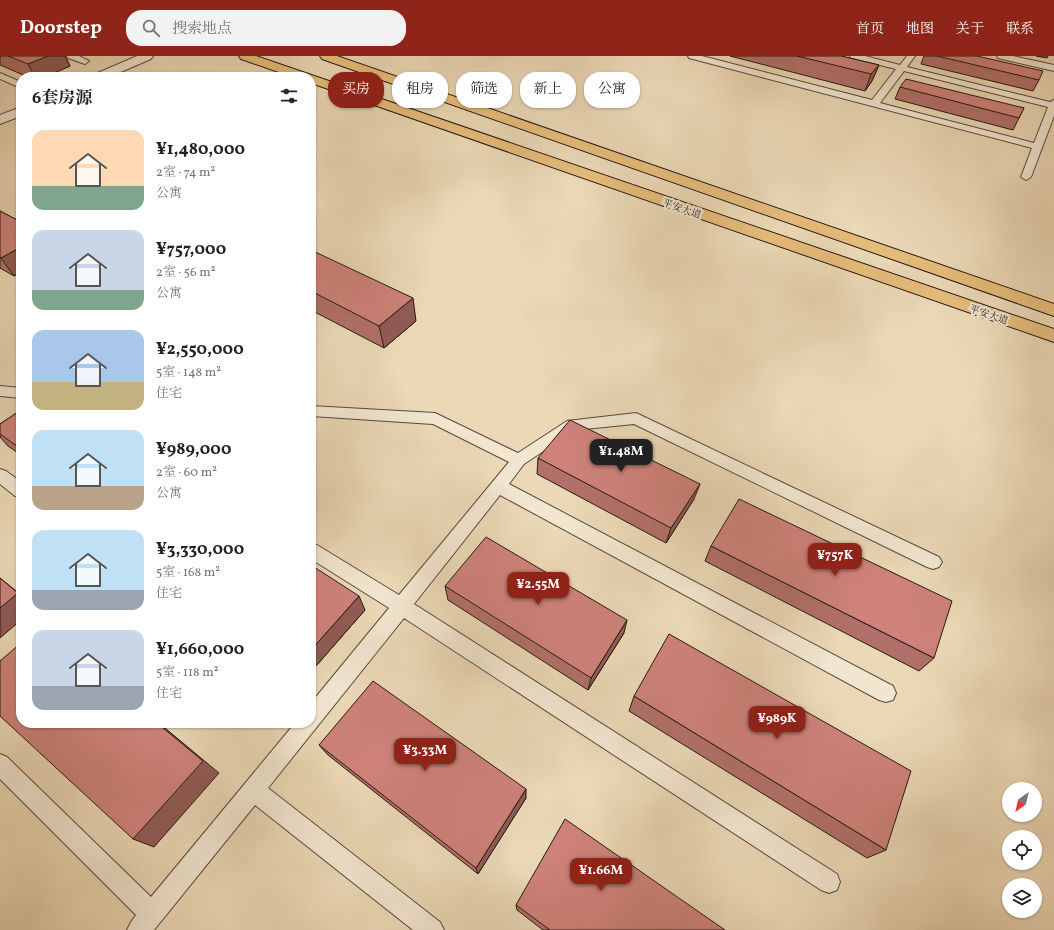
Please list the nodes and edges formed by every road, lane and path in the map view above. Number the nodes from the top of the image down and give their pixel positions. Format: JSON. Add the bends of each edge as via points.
{"nodes":[{"id":1,"x":71,"y":56,"type":"edge"},
{"id":2,"x":147,"y":56,"type":"edge"},
{"id":3,"x":245,"y":56,"type":"edge"},
{"id":4,"x":326,"y":56,"type":"edge"},
{"id":5,"x":692,"y":56,"type":"edge"},
{"id":6,"x":854,"y":56,"type":"edge"},
{"id":7,"x":911,"y":56,"type":"edge"},
{"id":8,"x":1001,"y":56,"type":"edge"},
{"id":9,"x":85,"y":61,"type":"dead end"},
{"id":10,"x":902,"y":68,"type":"junction"},
{"id":11,"x":1054,"y":68,"type":"edge"},
{"id":12,"x":110,"y":72,"type":"edge"},
{"id":13,"x":291,"y":72,"type":"edge"},
{"id":14,"x":0,"y":76,"type":"edge"},
{"id":15,"x":316,"y":81,"type":"edge"},
{"id":16,"x":16,"y":83,"type":"edge"},
{"id":17,"x":874,"y":104,"type":"junction"},
{"id":18,"x":1054,"y":104,"type":"edge"},
{"id":19,"x":16,"y":113,"type":"edge"},
{"id":20,"x":0,"y":120,"type":"edge"},
{"id":21,"x":1038,"y":147,"type":"junction"},
{"id":22,"x":1026,"y":177,"type":"dead end"},
{"id":23,"x":1054,"y":310,"type":"edge"},
{"id":24,"x":1054,"y":336,"type":"edge"},
{"id":25,"x":0,"y":391,"type":"edge"},
{"id":26,"x":16,"y":393,"type":"edge"},
{"id":27,"x":316,"y":411,"type":"edge"},
{"id":28,"x":519,"y":460,"type":"junction"},
{"id":29,"x":0,"y":475,"type":"edge"},
{"id":30,"x":498,"y":486,"type":"junction"},
{"id":31,"x":16,"y":487,"type":"edge"},
{"id":32,"x":316,"y":553,"type":"edge"},
{"id":33,"x":933,"y":562,"type":"dead end"},
{"id":34,"x":401,"y":606,"type":"junction"},
{"id":35,"x":886,"y":693,"type":"dead end"},
{"id":36,"x":316,"y":712,"type":"edge"},
{"id":37,"x":303,"y":728,"type":"edge"},
{"id":38,"x":0,"y":764,"type":"edge"},
{"id":39,"x":253,"y":790,"type":"junction"},
{"id":40,"x":829,"y":882,"type":"dead end"},
{"id":41,"x":146,"y":922,"type":"edge"},
{"id":42,"x":432,"y":930,"type":"edge"}],
"edges":[{"from":1,"to":9,"type":"lane"},
{"from":2,"to":12,"type":"street"},
{"from":3,"to":13,"type":"main road"},
{"from":4,"to":23,"type":"main road"},
{"from":5,"to":17,"type":"lane"},
{"from":6,"to":10,"type":"lane"},
{"from":7,"to":10,"type":"lane"},
{"from":8,"to":11,"type":"lane"},
{"from":10,"to":17,"type":"lane"},
{"from":10,"to":18,"type":"lane"},
{"from":14,"to":16,"type":"lane"},
{"from":15,"to":24,"type":"main road","name":"平安大道"},
{"from":17,"to":21,"type":"lane"},
{"from":18,"to":21,"type":"lane"},
{"from":19,"to":20,"type":"street"},
{"from":21,"to":22,"type":"lane"},
{"from":25,"to":26,"type":"lane"},
{"from":27,"to":28,"type":"lane","via":[[435,419]]},
{"from":28,"to":30,"type":"lane"},
{"from":28,"to":33,"type":"lane","via":[[572,425],[636,418]]},
{"from":29,"to":31,"type":"lane"},
{"from":30,"to":34,"type":"lane"},
{"from":30,"to":35,"type":"lane"},
{"from":32,"to":34,"type":"lane"},
{"from":34,"to":36,"type":"lane"},
{"from":34,"to":40,"type":"lane"},
{"from":37,"to":39,"type":"lane"},
{"from":38,"to":41,"type":"lane"},
{"from":39,"to":41,"type":"lane"},
{"from":39,"to":42,"type":"lane"}]}
